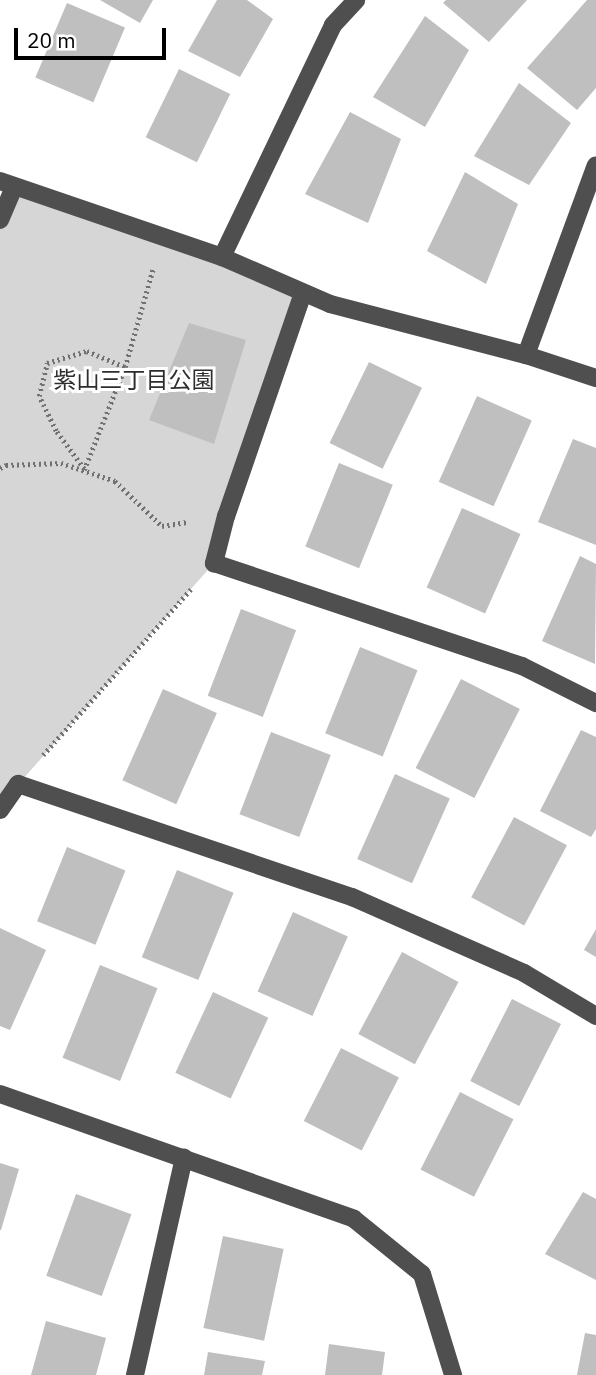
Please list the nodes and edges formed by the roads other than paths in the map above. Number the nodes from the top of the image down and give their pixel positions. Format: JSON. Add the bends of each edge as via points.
{"nodes":[{"id":1,"x":356,"y":0,"type":"edge"},
{"id":2,"x":596,"y":165,"type":"edge"},
{"id":3,"x":7,"y":184,"type":"edge"},
{"id":4,"x":0,"y":220,"type":"edge"},
{"id":5,"x":222,"y":257,"type":"junction"},
{"id":6,"x":303,"y":293,"type":"junction"},
{"id":7,"x":526,"y":355,"type":"junction"},
{"id":8,"x":596,"y":377,"type":"edge"},
{"id":9,"x":596,"y":703,"type":"edge"},
{"id":10,"x":0,"y":810,"type":"edge"},
{"id":11,"x":596,"y":1016,"type":"edge"},
{"id":12,"x":0,"y":1094,"type":"edge"},
{"id":13,"x":184,"y":1157,"type":"junction"},
{"id":14,"x":135,"y":1375,"type":"edge"},
{"id":15,"x":453,"y":1375,"type":"edge"}],
"edges":[{"from":1,"to":5,"type":"street","via":[[333,25]]},
{"from":2,"to":7,"type":"street"},
{"from":3,"to":4,"type":"street"},
{"from":3,"to":5,"type":"street"},
{"from":5,"to":6,"type":"street"},
{"from":6,"to":7,"type":"street"},
{"from":6,"to":9,"type":"street","via":[[214,563],[522,666]]},
{"from":7,"to":8,"type":"street"},
{"from":10,"to":11,"type":"street","via":[[18,784],[352,897],[524,973]]},
{"from":12,"to":13,"type":"street"},
{"from":13,"to":14,"type":"street"},
{"from":13,"to":15,"type":"street","via":[[354,1219],[422,1275]]}]}
